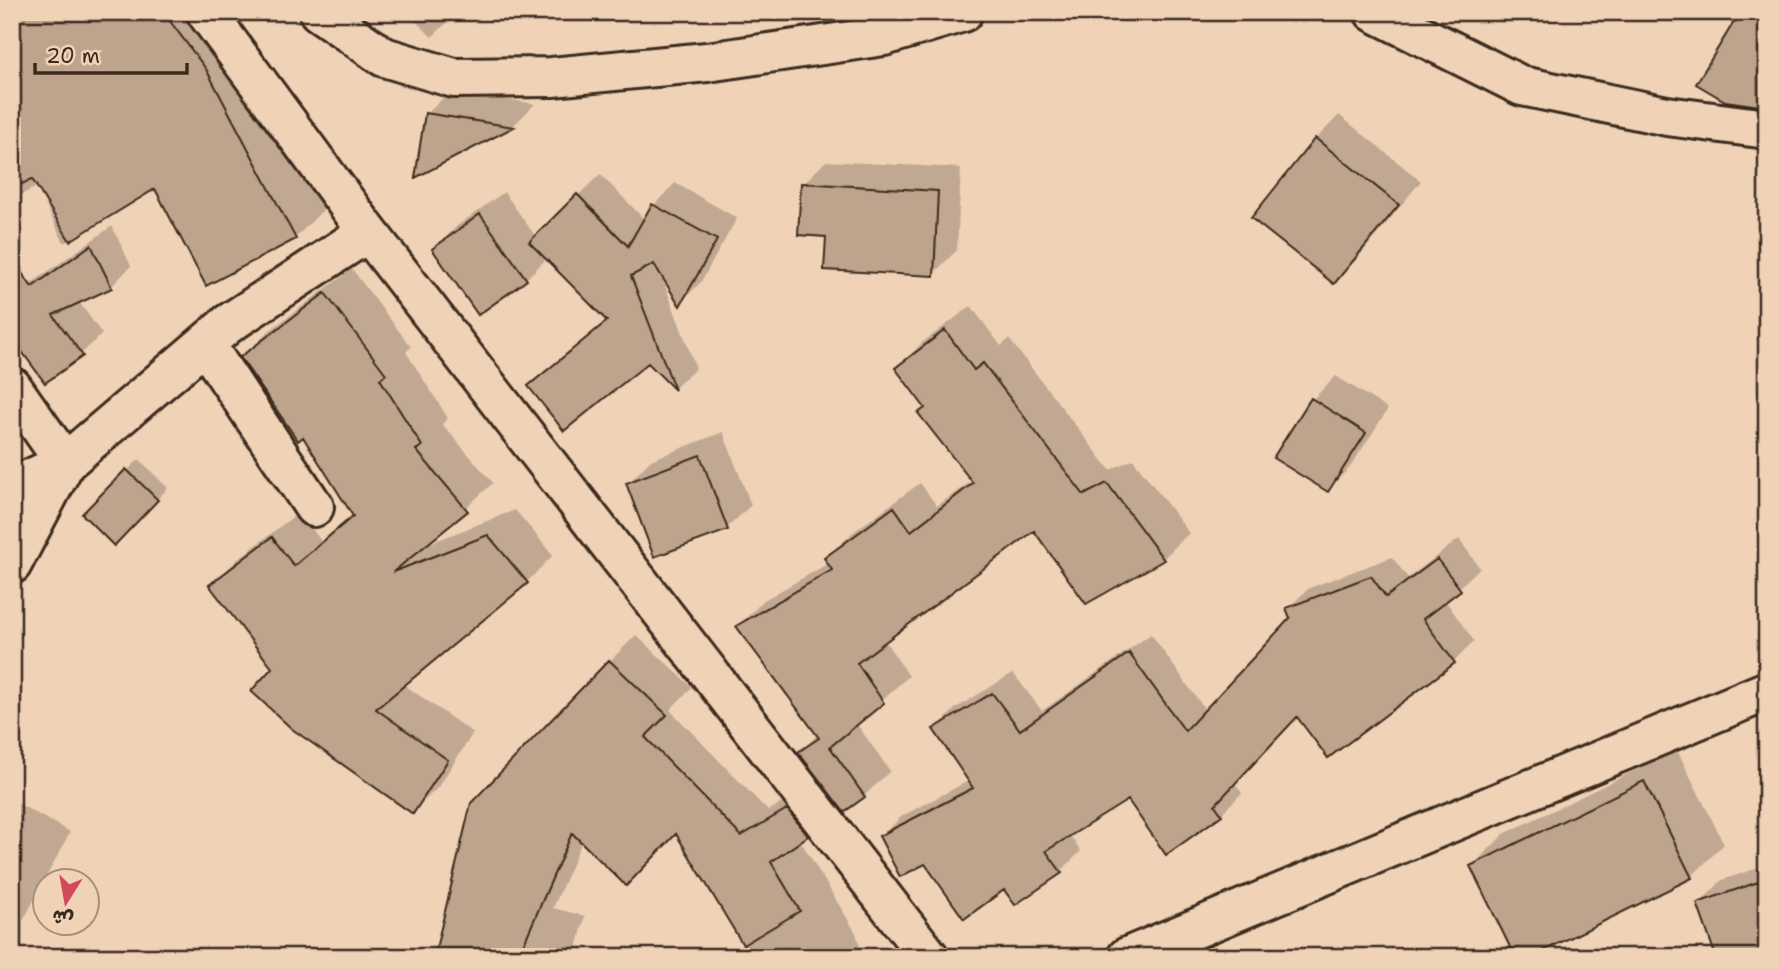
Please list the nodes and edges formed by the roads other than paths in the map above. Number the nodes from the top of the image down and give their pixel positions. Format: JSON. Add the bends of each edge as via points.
{"nodes":[{"id":1,"x":206,"y":12,"type":"edge"},
{"id":2,"x":319,"y":12,"type":"edge"},
{"id":3,"x":963,"y":12,"type":"edge"},
{"id":4,"x":1374,"y":12,"type":"edge"},
{"id":5,"x":1767,"y":129,"type":"edge"},
{"id":6,"x":368,"y":232,"type":"junction"},
{"id":7,"x":205,"y":344,"type":"junction"},
{"id":8,"x":12,"y":387,"type":"edge"},
{"id":9,"x":65,"y":463,"type":"junction"},
{"id":10,"x":12,"y":487,"type":"edge"},
{"id":11,"x":314,"y":507,"type":"dead end"},
{"id":12,"x":12,"y":564,"type":"edge"},
{"id":13,"x":1767,"y":691,"type":"edge"},
{"id":14,"x":929,"y":957,"type":"edge"},
{"id":15,"x":1127,"y":957,"type":"edge"}],
"edges":[{"from":1,"to":6,"type":"street"},
{"from":2,"to":3,"type":"street","via":[[384,57],[468,78],[552,77],[707,62],[884,36]]},
{"from":4,"to":5,"type":"street","via":[[1522,86],[1667,116]]},
{"from":6,"to":7,"type":"street"},
{"from":6,"to":14,"type":"street"},
{"from":7,"to":9,"type":"street"},
{"from":7,"to":11,"type":"street"},
{"from":8,"to":9,"type":"street"},
{"from":9,"to":10,"type":"street"},
{"from":9,"to":12,"type":"street"},
{"from":13,"to":15,"type":"street"}]}
